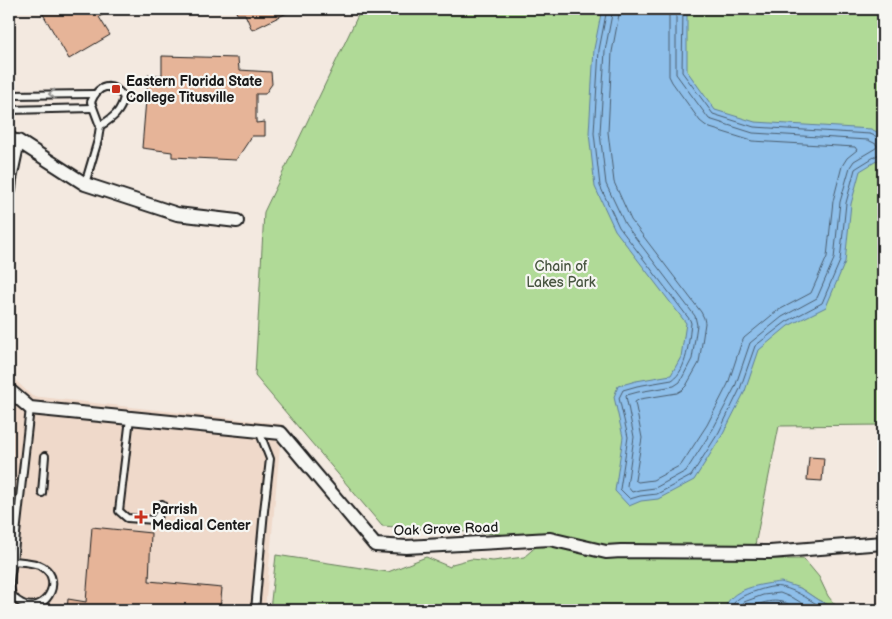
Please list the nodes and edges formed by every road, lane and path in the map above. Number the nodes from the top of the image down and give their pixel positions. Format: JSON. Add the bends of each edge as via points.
{"nodes":[{"id":1,"x":96,"y":94,"type":"junction"},
{"id":2,"x":9,"y":95,"type":"edge"},
{"id":3,"x":93,"y":108,"type":"junction"},
{"id":4,"x":9,"y":110,"type":"edge"},
{"id":5,"x":100,"y":126,"type":"junction"},
{"id":6,"x":12,"y":138,"type":"edge"},
{"id":7,"x":85,"y":184,"type":"junction"},
{"id":8,"x":9,"y":190,"type":"edge"},
{"id":9,"x":237,"y":221,"type":"dead end"},
{"id":10,"x":9,"y":390,"type":"edge"},
{"id":11,"x":30,"y":408,"type":"junction"},
{"id":12,"x":130,"y":418,"type":"junction"},
{"id":13,"x":259,"y":430,"type":"junction"},
{"id":14,"x":46,"y":456,"type":"dead end"},
{"id":15,"x":42,"y":493,"type":"dead end"},
{"id":16,"x":162,"y":504,"type":"dead end"},
{"id":17,"x":883,"y":543,"type":"edge"},
{"id":18,"x":13,"y":561,"type":"junction"},
{"id":19,"x":255,"y":610,"type":"edge"}],
"edges":[{"from":1,"to":2,"type":"lane","one_way":true},
{"from":1,"to":3,"type":"lane","via":[[91,102]]},
{"from":1,"to":5,"type":"lane","via":[[102,87],[110,86],[124,97],[118,112]]},
{"from":3,"to":4,"type":"lane"},
{"from":3,"to":5,"type":"lane"},
{"from":5,"to":7,"type":"lane"},
{"from":6,"to":7,"type":"street"},
{"from":6,"to":8,"type":"street"},
{"from":7,"to":9,"type":"street","via":[[178,214]]},
{"from":10,"to":11,"type":"street"},
{"from":11,"to":12,"type":"street","name":"Oak Grove Road"},
{"from":11,"to":18,"type":"lane"},
{"from":12,"to":13,"type":"street","name":"Oak Grove Road"},
{"from":12,"to":16,"type":"lane","via":[[119,511],[127,518],[155,520]]},
{"from":13,"to":17,"type":"street","name":"Oak Grove Road","via":[[281,433],[375,545],[406,547],[550,539],[606,552],[770,552]]},
{"from":13,"to":19,"type":"lane","via":[[270,458]]},
{"from":14,"to":15,"type":"lane"},
{"from":18,"to":18,"type":"lane","via":[[12,595],[29,606],[43,603],[52,592],[52,578],[48,572],[37,564]]}]}
